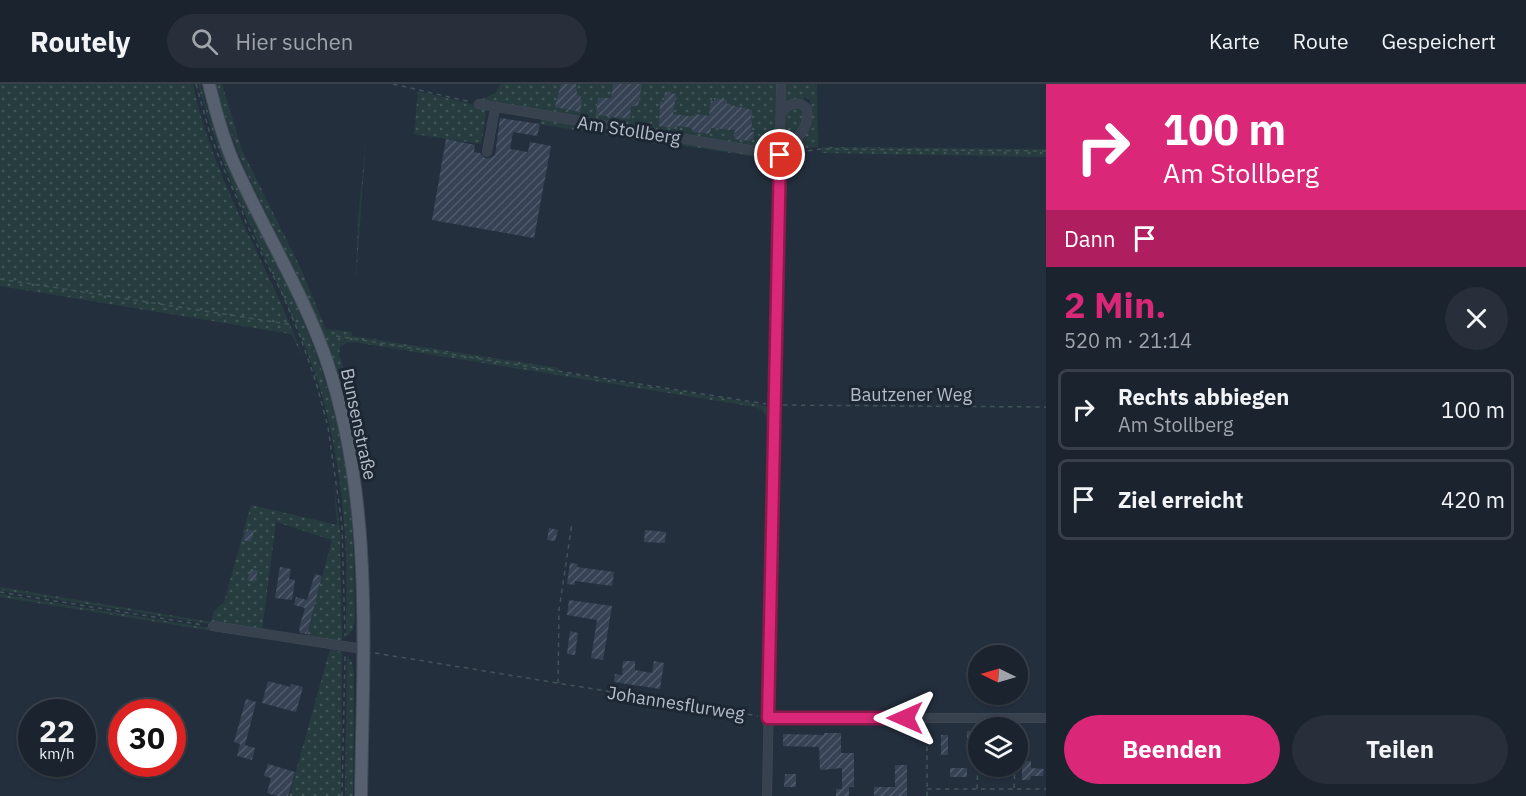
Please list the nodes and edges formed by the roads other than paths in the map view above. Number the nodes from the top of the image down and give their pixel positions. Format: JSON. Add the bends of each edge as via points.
{"nodes":[{"id":1,"x":209,"y":84,"type":"edge"},
{"id":2,"x":781,"y":84,"type":"edge"},
{"id":3,"x":479,"y":104,"type":"road end"},
{"id":4,"x":495,"y":108,"type":"junction"},
{"id":5,"x":781,"y":113,"type":"junction"},
{"id":6,"x":487,"y":152,"type":"dead end"},
{"id":7,"x":783,"y":152,"type":"junction"},
{"id":8,"x":213,"y":626,"type":"road end"},
{"id":9,"x":366,"y":650,"type":"junction"},
{"id":10,"x":768,"y":718,"type":"junction"},
{"id":11,"x":1046,"y":718,"type":"edge"},
{"id":12,"x":361,"y":796,"type":"edge"},
{"id":13,"x":767,"y":796,"type":"edge"}],
"edges":[{"from":1,"to":9,"type":"main road","name":"Bunsenstraße","via":[[236,169],[294,282],[338,397],[359,514]]},
{"from":2,"to":5,"type":"street"},
{"from":3,"to":4,"type":"street","name":"Am Stollberg"},
{"from":4,"to":6,"type":"street"},
{"from":4,"to":7,"type":"street","name":"Am Stollberg"},
{"from":5,"to":7,"type":"street"},
{"from":5,"to":7,"type":"street","via":[[798,103],[805,106],[808,114],[806,126]]},
{"from":7,"to":10,"type":"street"},
{"from":8,"to":9,"type":"street"},
{"from":9,"to":12,"type":"main road","name":"Bunsenstraße"},
{"from":10,"to":11,"type":"street","name":"Johannesflurweg"},
{"from":10,"to":13,"type":"street"}]}
